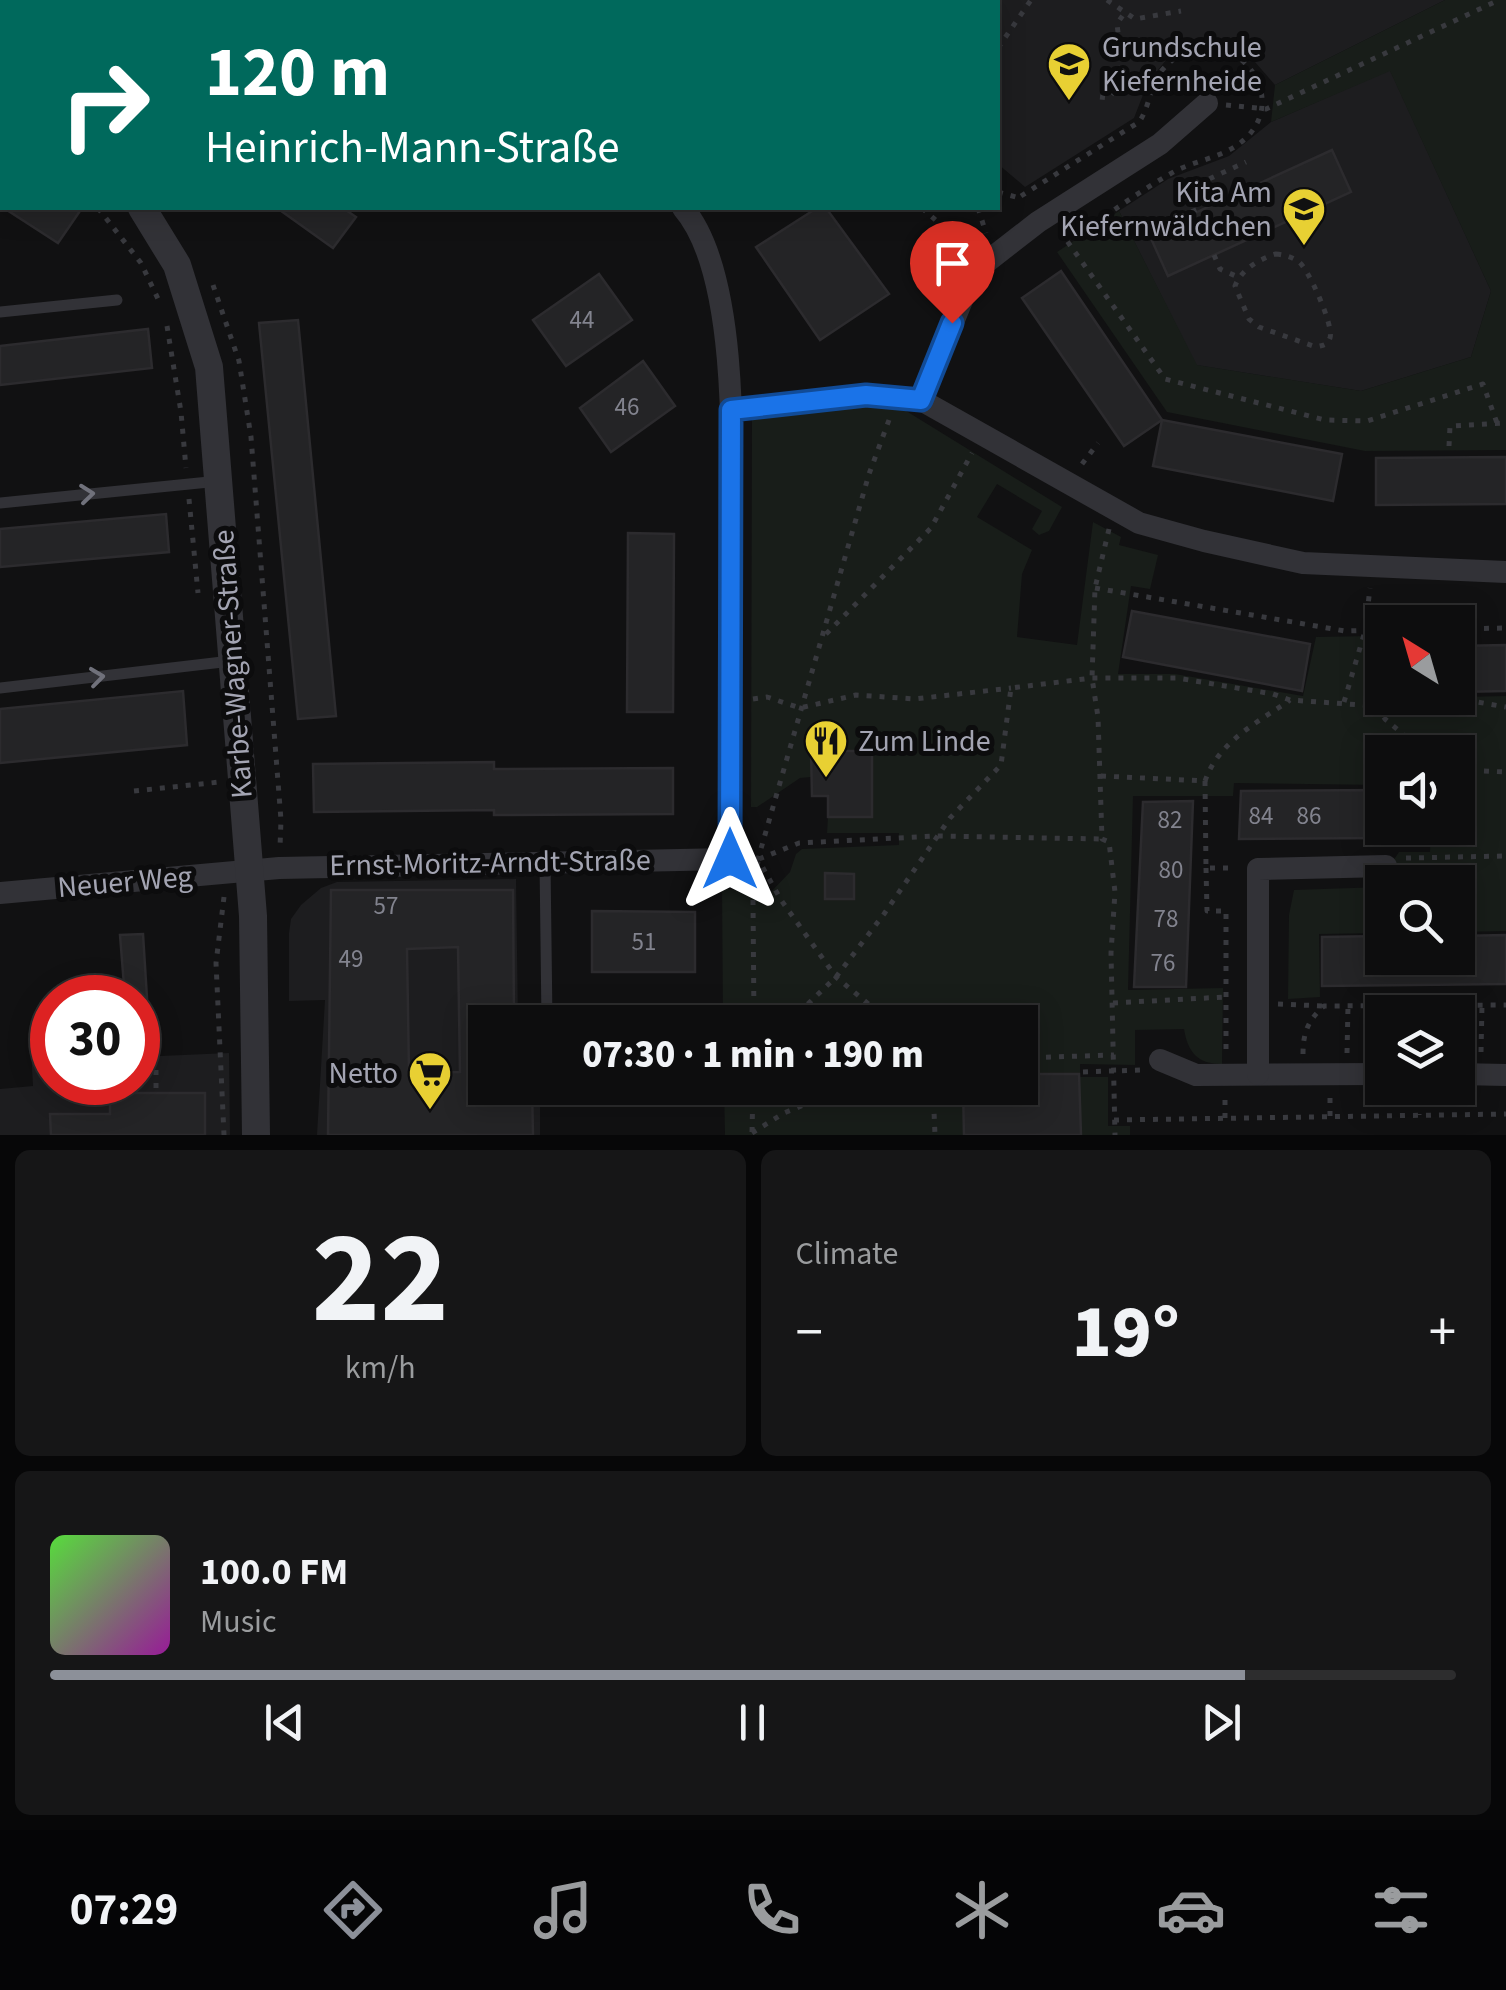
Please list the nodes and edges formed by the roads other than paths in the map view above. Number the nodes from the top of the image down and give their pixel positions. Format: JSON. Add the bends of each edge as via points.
{"nodes":[{"id":1,"x":1207,"y":103,"type":"road end"},
{"id":2,"x":143,"y":210,"type":"edge"},
{"id":3,"x":684,"y":210,"type":"edge"},
{"id":4,"x":117,"y":300,"type":"dead end"},
{"id":5,"x":0,"y":312,"type":"edge"},
{"id":6,"x":909,"y":399,"type":"junction"},
{"id":7,"x":731,"y":410,"type":"junction"},
{"id":8,"x":219,"y":481,"type":"junction"},
{"id":9,"x":0,"y":503,"type":"edge"},
{"id":10,"x":1506,"y":572,"type":"edge"},
{"id":11,"x":235,"y":660,"type":"junction"},
{"id":12,"x":0,"y":688,"type":"edge"},
{"id":13,"x":545,"y":861,"type":"junction"},
{"id":14,"x":1365,"y":866,"type":"edge"},
{"id":15,"x":250,"y":871,"type":"junction"},
{"id":16,"x":0,"y":893,"type":"edge"},
{"id":17,"x":547,"y":1005,"type":"edge"},
{"id":18,"x":1160,"y":1060,"type":"dead end"},
{"id":19,"x":1258,"y":1074,"type":"junction"},
{"id":20,"x":1365,"y":1074,"type":"edge"},
{"id":21,"x":1475,"y":1074,"type":"edge"},
{"id":22,"x":1506,"y":1075,"type":"edge"},
{"id":23,"x":256,"y":1135,"type":"edge"}],
"edges":[{"from":1,"to":6,"type":"street","via":[[1160,144],[984,264]]},
{"from":2,"to":8,"type":"street","name":"Karbe-Wagner-Straße","via":[[177,264],[209,367]]},
{"from":3,"to":7,"type":"street","via":[[704,241],[716,280]]},
{"from":4,"to":5,"type":"lane"},
{"from":6,"to":7,"type":"street","via":[[866,395]]},
{"from":6,"to":10,"type":"street","via":[[983,433],[1118,514],[1204,542],[1303,563]]},
{"from":7,"to":13,"type":"street","name":"Ernst-Moritz-Arndt-Straße","via":[[730,859]]},
{"from":9,"to":8,"type":"lane","one_way":true},
{"from":8,"to":11,"type":"street","name":"Karbe-Wagner-Straße"},
{"from":12,"to":11,"type":"lane","one_way":true},
{"from":11,"to":15,"type":"street","name":"Karbe-Wagner-Straße"},
{"from":13,"to":15,"type":"street","name":"Ernst-Moritz-Arndt-Straße"},
{"from":13,"to":17,"type":"lane"},
{"from":14,"to":19,"type":"street","via":[[1258,868]]},
{"from":15,"to":16,"type":"street","name":"Neuer Weg"},
{"from":15,"to":23,"type":"street","name":"Karbe-Wagner-Straße"},
{"from":18,"to":19,"type":"street","via":[[1196,1074]]},
{"from":19,"to":20,"type":"street"},
{"from":21,"to":22,"type":"street"}]}
